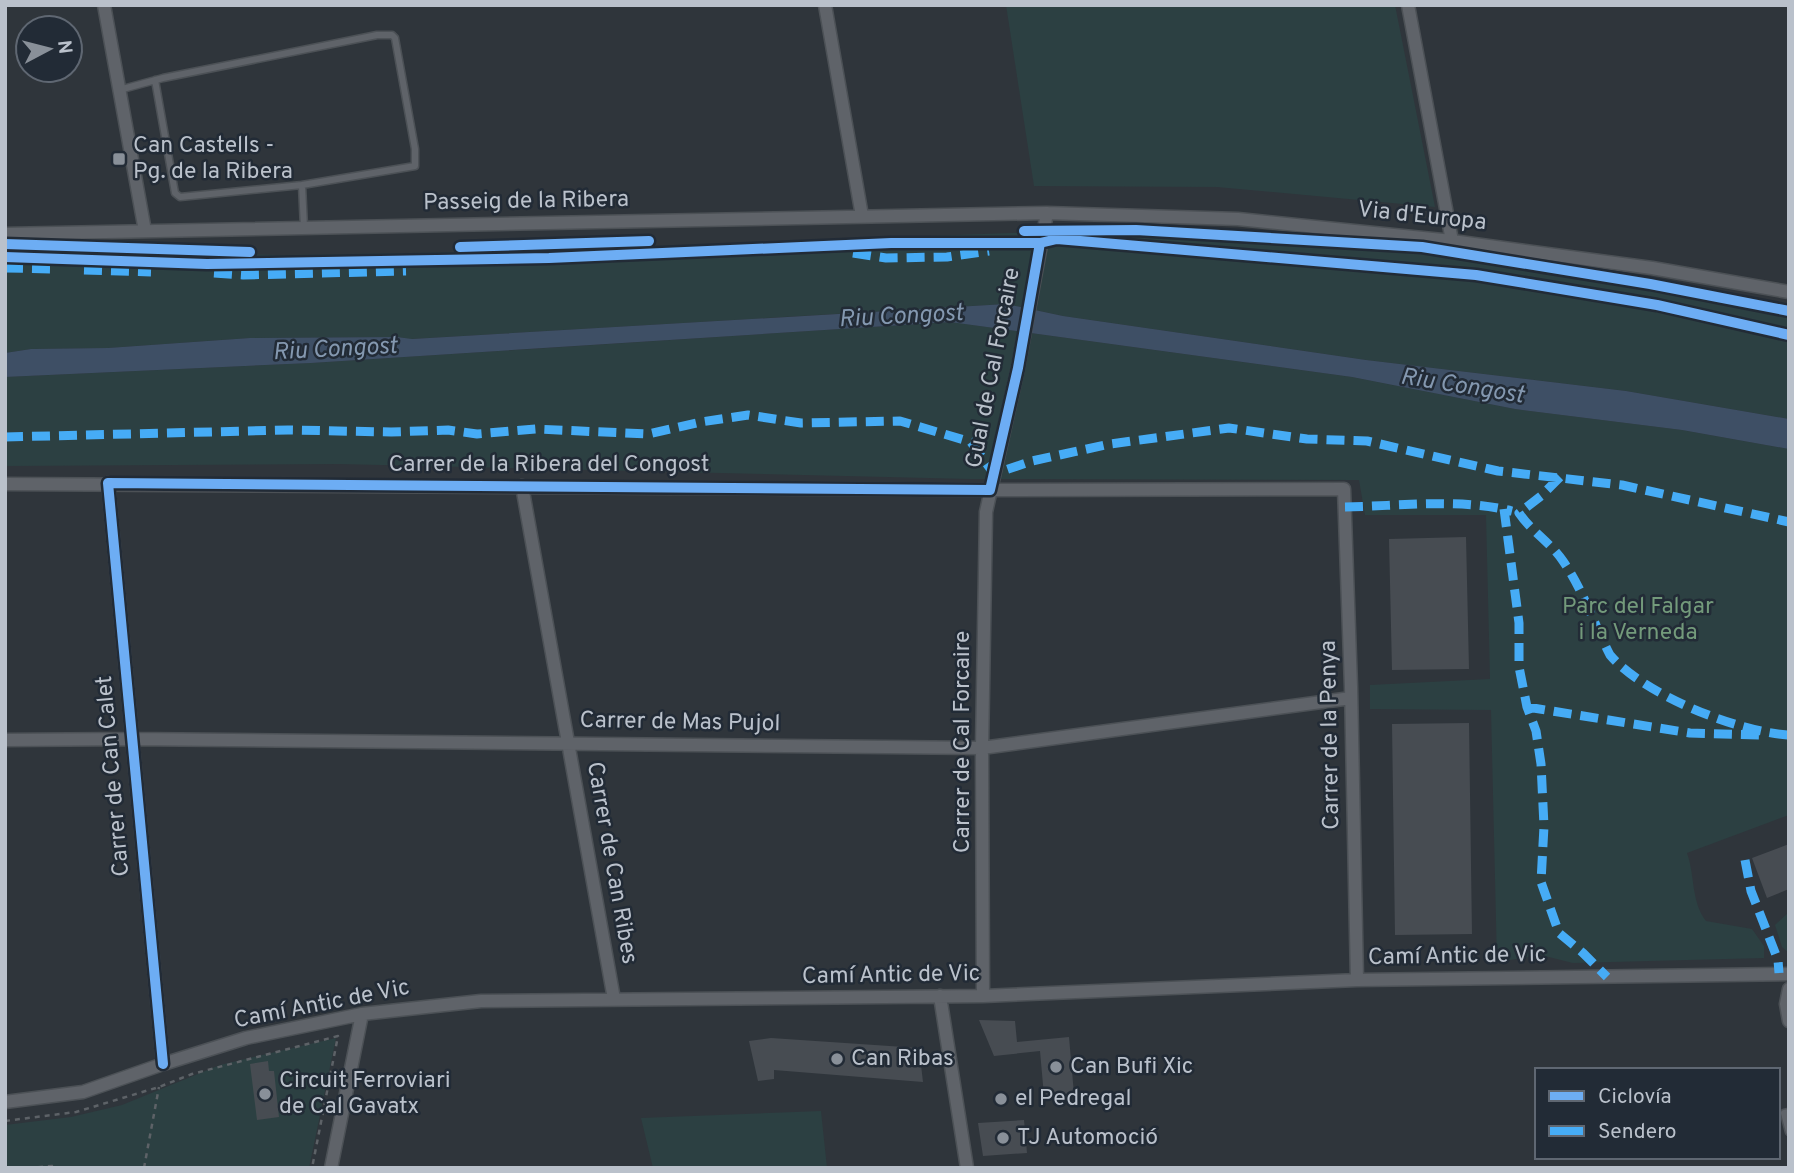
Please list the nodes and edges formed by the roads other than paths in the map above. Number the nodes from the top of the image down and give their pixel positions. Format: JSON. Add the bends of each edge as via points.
{"nodes":[{"id":1,"x":104,"y":5,"type":"edge"},
{"id":2,"x":825,"y":5,"type":"edge"},
{"id":3,"x":1408,"y":5,"type":"edge"},
{"id":4,"x":155,"y":80,"type":"junction"},
{"id":5,"x":119,"y":90,"type":"junction"},
{"id":6,"x":302,"y":185,"type":"junction"},
{"id":7,"x":1047,"y":213,"type":"junction"},
{"id":8,"x":862,"y":216,"type":"junction"},
{"id":9,"x":304,"y":228,"type":"junction"},
{"id":10,"x":145,"y":231,"type":"junction"},
{"id":11,"x":5,"y":234,"type":"edge"},
{"id":12,"x":1452,"y":240,"type":"junction"},
{"id":13,"x":1789,"y":292,"type":"edge"},
{"id":14,"x":108,"y":483,"type":"junction"},
{"id":15,"x":5,"y":484,"type":"edge"},
{"id":16,"x":522,"y":486,"type":"junction"},
{"id":17,"x":1344,"y":489,"type":"joint"},
{"id":18,"x":990,"y":490,"type":"junction"},
{"id":19,"x":1351,"y":698,"type":"junction"},
{"id":20,"x":131,"y":739,"type":"junction"},
{"id":21,"x":5,"y":740,"type":"edge"},
{"id":22,"x":568,"y":743,"type":"junction"},
{"id":23,"x":982,"y":748,"type":"junction"},
{"id":24,"x":1789,"y":974,"type":"edge"},
{"id":25,"x":1357,"y":980,"type":"junction"},
{"id":26,"x":1789,"y":989,"type":"edge"},
{"id":27,"x":940,"y":996,"type":"junction"},
{"id":28,"x":983,"y":996,"type":"junction"},
{"id":29,"x":614,"y":999,"type":"junction"},
{"id":30,"x":362,"y":1014,"type":"junction"},
{"id":31,"x":1789,"y":1021,"type":"edge"},
{"id":32,"x":163,"y":1064,"type":"junction"},
{"id":33,"x":5,"y":1102,"type":"edge"},
{"id":34,"x":1789,"y":1112,"type":"edge"},
{"id":35,"x":1789,"y":1132,"type":"edge"},
{"id":36,"x":331,"y":1168,"type":"edge"},
{"id":37,"x":967,"y":1168,"type":"edge"}],
"edges":[{"from":1,"to":5,"type":"street"},
{"from":2,"to":8,"type":"street"},
{"from":3,"to":12,"type":"street"},
{"from":4,"to":5,"type":"lane"},
{"from":4,"to":6,"type":"lane","via":[[175,193],[180,197]]},
{"from":4,"to":6,"type":"lane","via":[[391,34],[415,166]]},
{"from":5,"to":10,"type":"street"},
{"from":6,"to":9,"type":"lane"},
{"from":7,"to":8,"type":"street","name":"Passeig de la Ribera"},
{"from":7,"to":12,"type":"street","name":"Via d'Europa","via":[[1238,219]]},
{"from":7,"to":18,"type":"street","name":"Gual de Cal Forcaire"},
{"from":8,"to":9,"type":"street","name":"Passeig de la Ribera"},
{"from":9,"to":10,"type":"street","name":"Passeig de la Ribera"},
{"from":10,"to":11,"type":"street","name":"Passeig de la Ribera"},
{"from":12,"to":13,"type":"street","name":"Via d'Europa"},
{"from":14,"to":15,"type":"street","name":"Carrer de la Ribera del Congost"},
{"from":14,"to":16,"type":"street","name":"Carrer de la Ribera del Congost"},
{"from":14,"to":20,"type":"street","name":"Carrer de Can Calet"},
{"from":16,"to":18,"type":"street","name":"Carrer de la Ribera del Congost"},
{"from":16,"to":22,"type":"street","name":"Carrer de Can Ribes"},
{"from":17,"to":18,"type":"street","name":"Carrer de la Ribera del Congost"},
{"from":17,"to":19,"type":"street","name":"Carrer de la Penya"},
{"from":18,"to":23,"type":"street","name":"Carrer de Cal Forcaire"},
{"from":19,"to":23,"type":"street","name":"Carrer de Mas Pujol"},
{"from":19,"to":25,"type":"street","name":"Carrer de la Penya"},
{"from":20,"to":21,"type":"street","name":"Carrer de Mas Pujol"},
{"from":20,"to":22,"type":"street","name":"Carrer de Mas Pujol"},
{"from":20,"to":32,"type":"street","name":"Carrer de Can Calet"},
{"from":22,"to":23,"type":"street","name":"Carrer de Mas Pujol"},
{"from":22,"to":29,"type":"street","name":"Carrer de Can Ribes"},
{"from":23,"to":28,"type":"street","name":"Carrer de Cal Forcaire"},
{"from":24,"to":25,"type":"street","name":"Camí Antic de Vic"},
{"from":25,"to":28,"type":"street","name":"Camí Antic de Vic"},
{"from":26,"to":31,"type":"street"},
{"from":27,"to":28,"type":"street","name":"Camí Antic de Vic"},
{"from":27,"to":29,"type":"street","name":"Camí Antic de Vic"},
{"from":27,"to":37,"type":"street"},
{"from":29,"to":30,"type":"street","name":"Camí Antic de Vic","via":[[481,1001]]},
{"from":30,"to":32,"type":"street","name":"Camí Antic de Vic","via":[[246,1038]]},
{"from":30,"to":36,"type":"street"},
{"from":32,"to":33,"type":"street","name":"Camí Antic de Vic","via":[[83,1092]]},
{"from":34,"to":35,"type":"lane","via":[[1784,1113]]}]}
